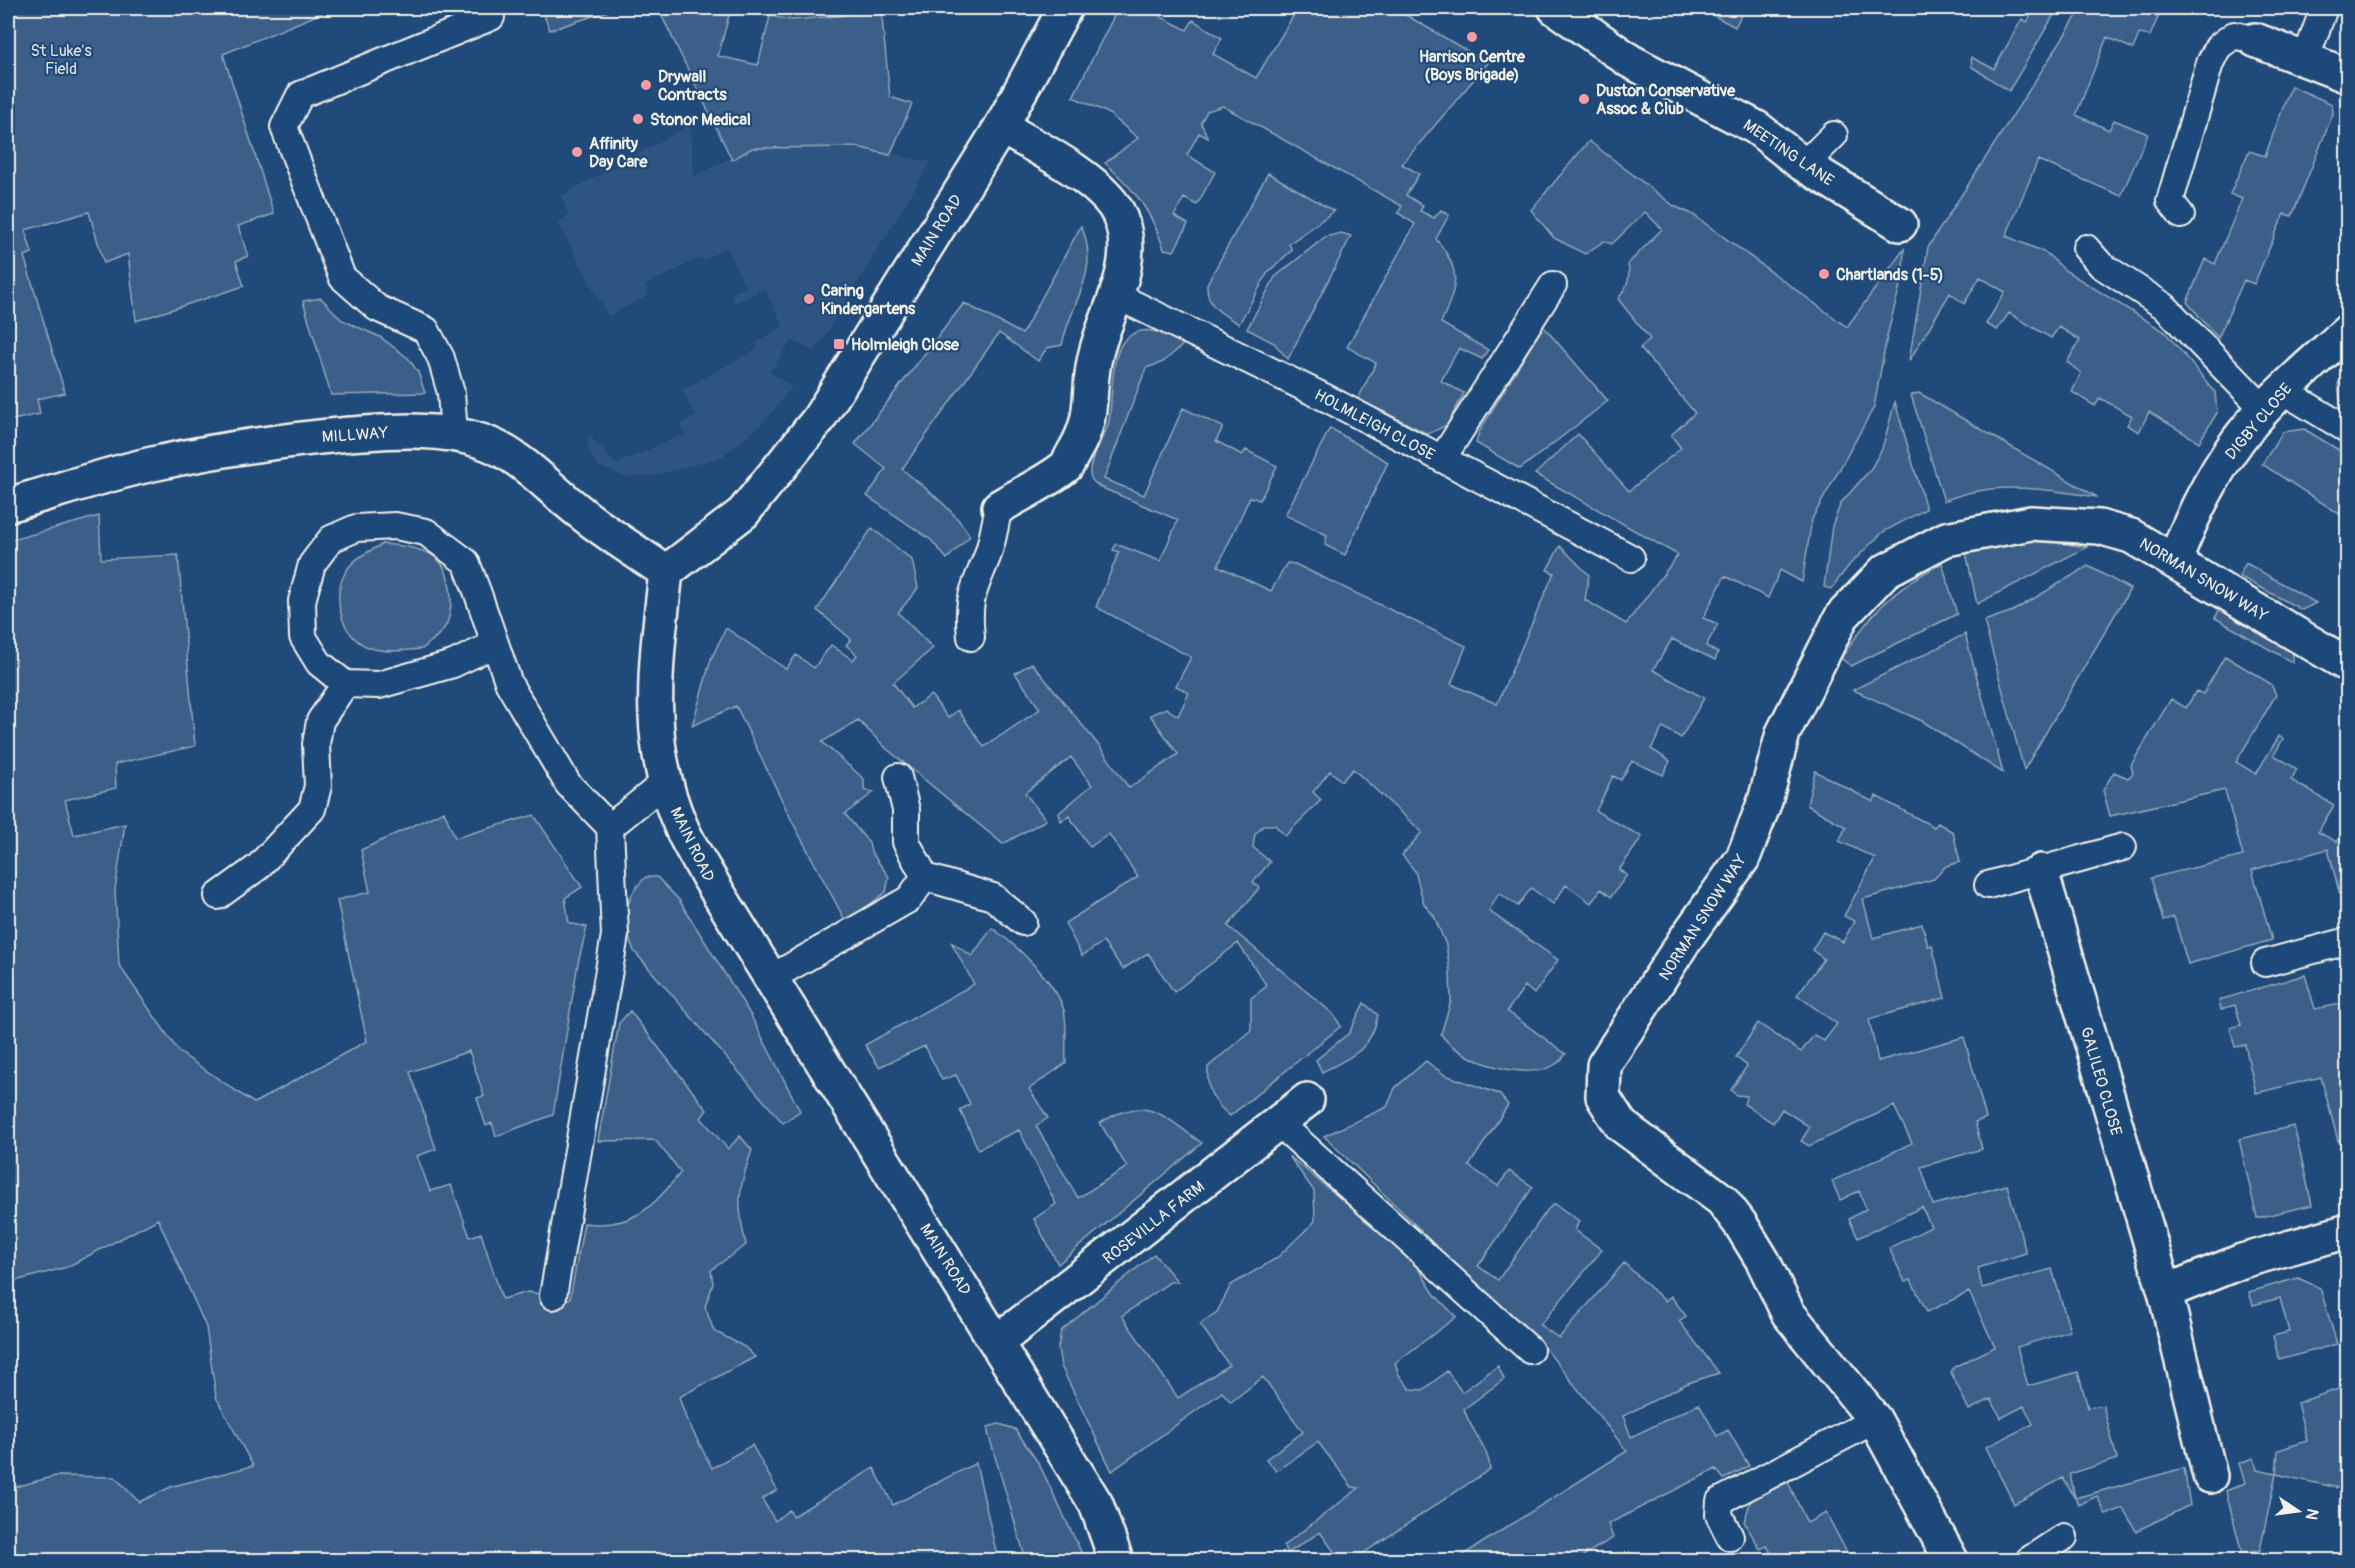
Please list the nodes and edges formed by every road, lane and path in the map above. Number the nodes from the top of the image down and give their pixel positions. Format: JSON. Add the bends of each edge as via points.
{"nodes":[{"id":1,"x":1065,"y":8,"type":"edge"},
{"id":2,"x":1555,"y":8,"type":"edge"},
{"id":3,"x":2324,"y":8,"type":"edge"},
{"id":4,"x":491,"y":16,"type":"dead end"},
{"id":5,"x":2255,"y":40,"type":"joint"},
{"id":6,"x":2306,"y":58,"type":"junction"},
{"id":7,"x":2348,"y":76,"type":"edge"},
{"id":8,"x":1001,"y":127,"type":"junction"},
{"id":9,"x":1834,"y":135,"type":"dead end"},
{"id":10,"x":1801,"y":163,"type":"junction"},
{"id":11,"x":2181,"y":215,"type":"dead end"},
{"id":12,"x":1900,"y":224,"type":"dead end"},
{"id":13,"x":2086,"y":248,"type":"dead end"},
{"id":14,"x":1553,"y":285,"type":"dead end"},
{"id":15,"x":1117,"y":296,"type":"junction"},
{"id":16,"x":2348,"y":331,"type":"edge"},
{"id":17,"x":2274,"y":400,"type":"junction"},
{"id":18,"x":2348,"y":430,"type":"edge"},
{"id":19,"x":454,"y":434,"type":"junction"},
{"id":20,"x":1442,"y":459,"type":"junction"},
{"id":21,"x":8,"y":505,"type":"edge"},
{"id":22,"x":999,"y":507,"type":"joint"},
{"id":23,"x":1631,"y":558,"type":"dead end"},
{"id":24,"x":2175,"y":560,"type":"junction"},
{"id":25,"x":666,"y":572,"type":"junction"},
{"id":26,"x":971,"y":637,"type":"dead end"},
{"id":27,"x":495,"y":644,"type":"junction"},
{"id":28,"x":2348,"y":666,"type":"edge"},
{"id":29,"x":345,"y":684,"type":"junction"},
{"id":30,"x":898,"y":777,"type":"dead end"},
{"id":31,"x":665,"y":782,"type":"junction"},
{"id":32,"x":610,"y":827,"type":"junction"},
{"id":33,"x":2123,"y":847,"type":"dead end"},
{"id":34,"x":2041,"y":870,"type":"junction"},
{"id":35,"x":925,"y":877,"type":"junction"},
{"id":36,"x":1988,"y":885,"type":"dead end"},
{"id":37,"x":218,"y":896,"type":"dead end"},
{"id":38,"x":1023,"y":922,"type":"dead end"},
{"id":39,"x":2348,"y":941,"type":"edge"},
{"id":40,"x":2265,"y":963,"type":"dead end"},
{"id":41,"x":771,"y":978,"type":"junction"},
{"id":42,"x":1307,"y":1100,"type":"dead end"},
{"id":43,"x":1280,"y":1124,"type":"junction"},
{"id":44,"x":2348,"y":1231,"type":"edge"},
{"id":45,"x":2165,"y":1292,"type":"junction"},
{"id":46,"x":553,"y":1296,"type":"dead end"},
{"id":47,"x":997,"y":1342,"type":"junction"},
{"id":48,"x":1530,"y":1350,"type":"dead end"},
{"id":49,"x":1875,"y":1420,"type":"junction"},
{"id":50,"x":2210,"y":1476,"type":"dead end"},
{"id":51,"x":1730,"y":1537,"type":"dead end"},
{"id":52,"x":2064,"y":1537,"type":"dead end"},
{"id":53,"x":1944,"y":1558,"type":"edge"},
{"id":54,"x":1116,"y":1560,"type":"edge"},
{"id":55,"x":2029,"y":1560,"type":"edge"}],
"edges":[{"from":1,"to":8,"type":"street","name":"MAIN ROAD"},
{"from":2,"to":10,"type":"street","name":"MEETING LANE","via":[[1630,61],[1757,128]]},
{"from":3,"to":6,"type":"lane"},
{"from":4,"to":19,"type":"lane","via":[[300,95],[284,127],[342,277],[377,308],[426,330],[441,358],[451,393]]},
{"from":5,"to":6,"type":"street"},
{"from":5,"to":11,"type":"lane","via":[[2234,35],[2218,47],[2210,63],[2170,201]]},
{"from":6,"to":7,"type":"street"},
{"from":8,"to":15,"type":"street","via":[[1074,170],[1120,216],[1126,247]]},
{"from":8,"to":25,"type":"street","name":"MAIN ROAD","via":[[818,420],[743,513]]},
{"from":9,"to":10,"type":"lane"},
{"from":10,"to":12,"type":"street","name":"MEETING LANE"},
{"from":13,"to":17,"type":"lane","via":[[2101,265],[2164,306]]},
{"from":14,"to":20,"type":"lane"},
{"from":15,"to":20,"type":"lane","name":"HOLMLEIGH CLOSE"},
{"from":15,"to":22,"type":"street","via":[[1095,357],[1085,433],[1066,466]]},
{"from":16,"to":17,"type":"street","name":"DIGBY CLOSE"},
{"from":17,"to":18,"type":"lane"},
{"from":17,"to":24,"type":"street","name":"DIGBY CLOSE","via":[[2229,452],[2186,530]]},
{"from":19,"to":21,"type":"street","name":"MILLWAY","via":[[421,431],[303,438],[157,463]]},
{"from":19,"to":25,"type":"street","name":"MILLWAY","via":[[483,441],[530,467],[579,512]]},
{"from":20,"to":23,"type":"lane","name":"HOLMLEIGH CLOSE"},
{"from":22,"to":26,"type":"lane","via":[[987,556],[968,607]]},
{"from":24,"to":28,"type":"street","name":"NORMAN SNOW WAY"},
{"from":24,"to":49,"type":"street","name":"NORMAN SNOW WAY","via":[[2131,536],[2099,527],[2031,523],[1946,539],[1885,571],[1842,616],[1783,733],[1765,801],[1743,858],[1604,1065],[1604,1096],[1621,1125],[1722,1200],[1757,1252],[1788,1313]]},
{"from":25,"to":31,"type":"street","name":"MAIN ROAD","via":[[654,720]]},
{"from":27,"to":29,"type":"lane","via":[[453,664],[379,685]]},
{"from":27,"to":29,"type":"lane","via":[[466,562],[426,532],[395,526],[356,528],[331,539],[312,564],[302,601],[303,637],[319,663]]},
{"from":27,"to":32,"type":"lane","via":[[509,684],[562,775]]},
{"from":29,"to":37,"type":"lane","via":[[320,721],[316,744],[318,786],[312,809],[258,867]]},
{"from":30,"to":35,"type":"lane","via":[[906,810],[906,842]]},
{"from":31,"to":32,"type":"lane"},
{"from":31,"to":41,"type":"street","name":"MAIN ROAD","via":[[682,829]]},
{"from":32,"to":46,"type":"lane","via":[[615,935]]},
{"from":33,"to":34,"type":"lane"},
{"from":34,"to":36,"type":"lane"},
{"from":34,"to":45,"type":"street","name":"GALILEO CLOSE"},
{"from":35,"to":38,"type":"lane","via":[[993,897]]},
{"from":35,"to":41,"type":"lane","via":[[909,899]]},
{"from":39,"to":40,"type":"lane"},
{"from":41,"to":47,"type":"street","name":"MAIN ROAD"},
{"from":42,"to":43,"type":"street","name":"ROSEVILLA FARM"},
{"from":43,"to":47,"type":"street","name":"ROSEVILLA FARM"},
{"from":43,"to":48,"type":"lane"},
{"from":44,"to":45,"type":"street","via":[[2242,1261]]},
{"from":45,"to":50,"type":"street","name":"GALILEO CLOSE"},
{"from":47,"to":54,"type":"street","name":"MAIN ROAD","via":[[1096,1504]]},
{"from":49,"to":51,"type":"lane","via":[[1720,1501],[1719,1515]]},
{"from":49,"to":53,"type":"street","name":"NORMAN SNOW WAY"},
{"from":52,"to":55,"type":"lane"}]}
